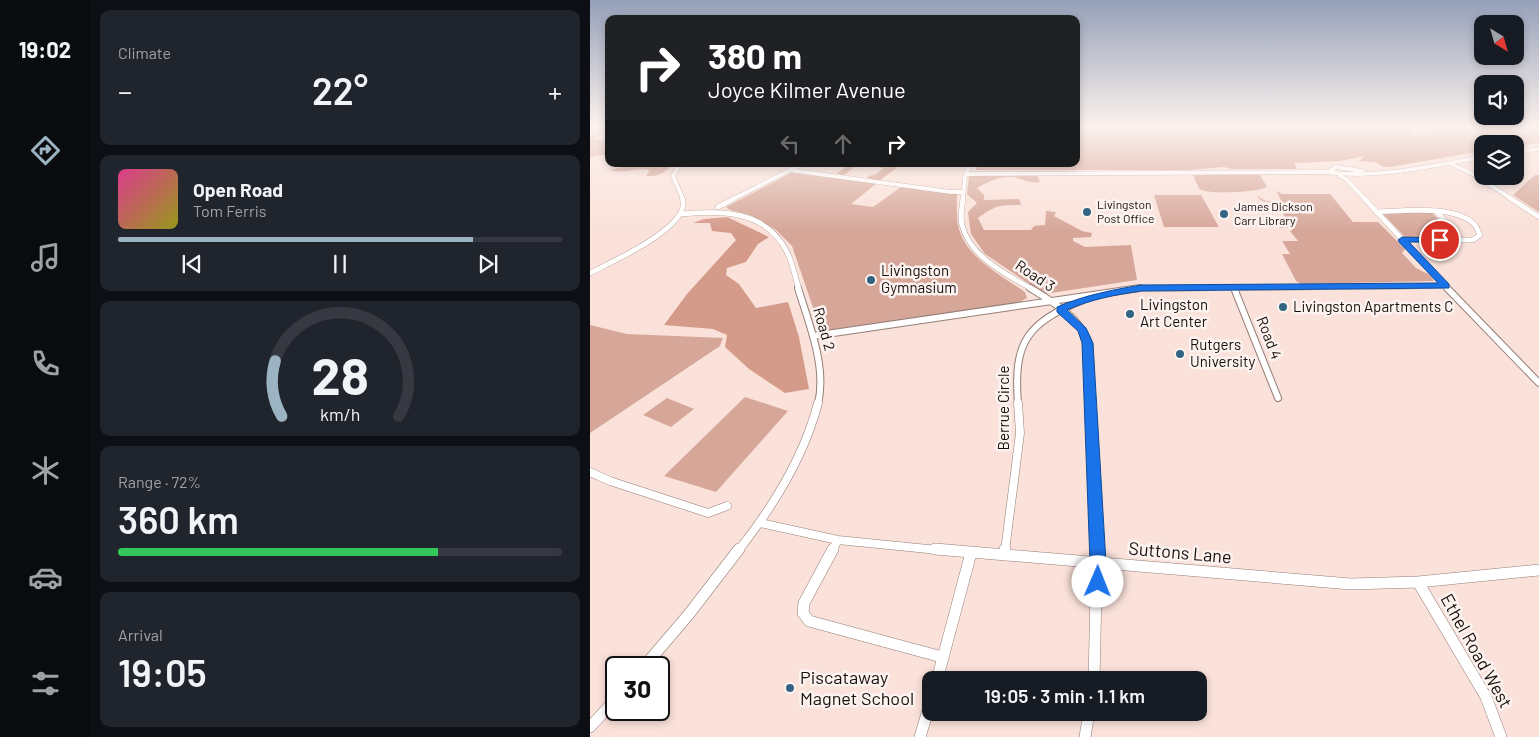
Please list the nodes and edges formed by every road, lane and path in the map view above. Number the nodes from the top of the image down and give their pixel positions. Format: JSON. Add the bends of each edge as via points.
{"nodes":[{"id":1,"x":1445,"y":162,"type":"edge"},
{"id":2,"x":1446,"y":162,"type":"edge"},
{"id":3,"x":1448,"y":162,"type":"edge"},
{"id":4,"x":678,"y":167,"type":"edge"},
{"id":5,"x":796,"y":167,"type":"edge"},
{"id":6,"x":969,"y":167,"type":"edge"},
{"id":7,"x":1350,"y":168,"type":"junction"},
{"id":8,"x":789,"y":170,"type":"junction"},
{"id":9,"x":1334,"y":172,"type":"junction"},
{"id":10,"x":966,"y":174,"type":"junction"},
{"id":11,"x":1351,"y":175,"type":"junction"},
{"id":12,"x":1346,"y":179,"type":"junction"},
{"id":13,"x":963,"y":192,"type":"junction"},
{"id":14,"x":718,"y":207,"type":"dead end"},
{"id":15,"x":1376,"y":212,"type":"junction"},
{"id":16,"x":1437,"y":212,"type":"junction"},
{"id":17,"x":681,"y":214,"type":"junction"},
{"id":18,"x":1539,"y":217,"type":"edge"},
{"id":19,"x":1451,"y":228,"type":"junction"},
{"id":20,"x":1480,"y":235,"type":"junction"},
{"id":21,"x":1402,"y":240,"type":"junction"},
{"id":22,"x":1458,"y":240,"type":"junction"},
{"id":23,"x":590,"y":273,"type":"edge"},
{"id":24,"x":1445,"y":286,"type":"junction"},
{"id":25,"x":1234,"y":287,"type":"junction"},
{"id":26,"x":1108,"y":293,"type":"junction"},
{"id":27,"x":1048,"y":301,"type":"junction"},
{"id":28,"x":1061,"y":309,"type":"junction"},
{"id":29,"x":813,"y":336,"type":"junction"},
{"id":30,"x":1539,"y":382,"type":"edge"},
{"id":31,"x":1278,"y":398,"type":"dead end"},
{"id":32,"x":590,"y":472,"type":"edge"},
{"id":33,"x":727,"y":506,"type":"dead end"},
{"id":34,"x":760,"y":523,"type":"junction"},
{"id":35,"x":838,"y":540,"type":"junction"},
{"id":36,"x":971,"y":553,"type":"junction"},
{"id":37,"x":1004,"y":555,"type":"junction"},
{"id":38,"x":1098,"y":563,"type":"junction"},
{"id":39,"x":1539,"y":570,"type":"edge"},
{"id":40,"x":1418,"y":582,"type":"junction"},
{"id":41,"x":653,"y":656,"type":"edge"},
{"id":42,"x":942,"y":657,"type":"junction"},
{"id":43,"x":938,"y":671,"type":"edge"},
{"id":44,"x":1094,"y":671,"type":"edge"},
{"id":45,"x":605,"y":711,"type":"edge"},
{"id":46,"x":925,"y":721,"type":"edge"},
{"id":47,"x":1088,"y":721,"type":"edge"},
{"id":48,"x":590,"y":727,"type":"edge"},
{"id":49,"x":920,"y":737,"type":"edge"},
{"id":50,"x":1085,"y":737,"type":"edge"},
{"id":51,"x":1501,"y":737,"type":"edge"}],
"edges":[{"from":1,"to":7,"type":"street","via":[[1394,170]]},
{"from":2,"to":11,"type":"street","via":[[1406,171]]},
{"from":3,"to":18,"type":"street","via":[[1473,174]]},
{"from":4,"to":17,"type":"street","via":[[673,176],[684,202]]},
{"from":5,"to":8,"type":"street"},
{"from":6,"to":10,"type":"street","name":"Road 3"},
{"from":7,"to":9,"type":"street","via":[[1339,166]]},
{"from":7,"to":11,"type":"street","via":[[1354,172]]},
{"from":8,"to":13,"type":"street"},
{"from":8,"to":14,"type":"street"},
{"from":9,"to":10,"type":"street"},
{"from":9,"to":11,"type":"street"},
{"from":9,"to":12,"type":"street"},
{"from":10,"to":13,"type":"street","name":"Road 3"},
{"from":11,"to":12,"type":"street"},
{"from":12,"to":15,"type":"street"},
{"from":13,"to":27,"type":"street","name":"Road 3","via":[[962,226],[970,243],[981,255]]},
{"from":15,"to":16,"type":"street"},
{"from":15,"to":21,"type":"street"},
{"from":16,"to":19,"type":"street"},
{"from":16,"to":20,"type":"street","via":[[1462,216],[1476,227]]},
{"from":17,"to":23,"type":"street","via":[[654,238]]},
{"from":17,"to":29,"type":"street","name":"Road 2","via":[[723,211],[752,220],[772,231],[788,254]]},
{"from":19,"to":20,"type":"street","via":[[1468,235]]},
{"from":19,"to":22,"type":"street","via":[[1460,237]]},
{"from":20,"to":22,"type":"street","via":[[1473,240]]},
{"from":21,"to":22,"type":"street"},
{"from":21,"to":24,"type":"street"},
{"from":24,"to":25,"type":"street"},
{"from":24,"to":30,"type":"street"},
{"from":25,"to":26,"type":"street","via":[[1156,288]]},
{"from":25,"to":31,"type":"street","name":"Road 4"},
{"from":26,"to":27,"type":"street"},
{"from":26,"to":28,"type":"street","name":"Berrue Circle"},
{"from":27,"to":28,"type":"street","name":"Road 3"},
{"from":27,"to":29,"type":"street"},
{"from":28,"to":37,"type":"street","name":"Berrue Circle","via":[[1030,332],[1019,353],[1016,379],[1020,433]]},
{"from":28,"to":38,"type":"street","name":"Road 3","via":[[1082,330],[1088,343]]},
{"from":29,"to":34,"type":"street","name":"Road 2","via":[[820,373],[817,410],[802,451]]},
{"from":32,"to":33,"type":"street","via":[[708,513]]},
{"from":34,"to":35,"type":"street","name":"Suttons Lane"},
{"from":34,"to":41,"type":"street","name":"Road 2"},
{"from":35,"to":36,"type":"street","name":"Suttons Lane"},
{"from":35,"to":42,"type":"street","via":[[804,603],[803,613],[808,621]]},
{"from":36,"to":37,"type":"street","name":"Suttons Lane"},
{"from":36,"to":42,"type":"street"},
{"from":37,"to":38,"type":"street","name":"Suttons Lane"},
{"from":38,"to":40,"type":"street","name":"Suttons Lane","via":[[1351,584]]},
{"from":38,"to":44,"type":"street","name":"Road 3"},
{"from":39,"to":40,"type":"street","name":"Suttons Lane"},
{"from":40,"to":51,"type":"street","name":"Ethel Road West","via":[[1486,697]]},
{"from":42,"to":43,"type":"street"},
{"from":45,"to":48,"type":"street"},
{"from":46,"to":49,"type":"street"},
{"from":47,"to":50,"type":"street"}]}
